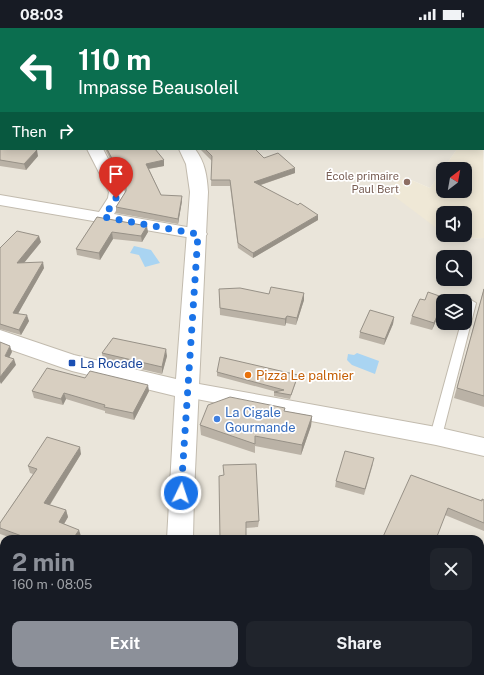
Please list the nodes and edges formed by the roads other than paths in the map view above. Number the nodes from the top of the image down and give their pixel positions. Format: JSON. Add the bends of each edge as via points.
{"nodes":[{"id":1,"x":95,"y":150,"type":"edge"},
{"id":2,"x":188,"y":150,"type":"edge"},
{"id":3,"x":0,"y":200,"type":"edge"},
{"id":4,"x":104,"y":217,"type":"junction"},
{"id":5,"x":198,"y":234,"type":"junction"},
{"id":6,"x":464,"y":330,"type":"edge"},
{"id":7,"x":0,"y":338,"type":"edge"},
{"id":8,"x":188,"y":390,"type":"junction"},
{"id":9,"x":436,"y":436,"type":"junction"},
{"id":10,"x":484,"y":447,"type":"edge"},
{"id":11,"x":180,"y":535,"type":"edge"}],
"edges":[{"from":1,"to":4,"type":"street","via":[[117,192]]},
{"from":2,"to":5,"type":"street","via":[[198,174]]},
{"from":3,"to":4,"type":"street"},
{"from":4,"to":5,"type":"street"},
{"from":5,"to":8,"type":"street"},
{"from":6,"to":9,"type":"lane"},
{"from":7,"to":8,"type":"street","via":[[72,364]]},
{"from":8,"to":9,"type":"street"},
{"from":8,"to":11,"type":"street"},
{"from":9,"to":10,"type":"street"}]}
